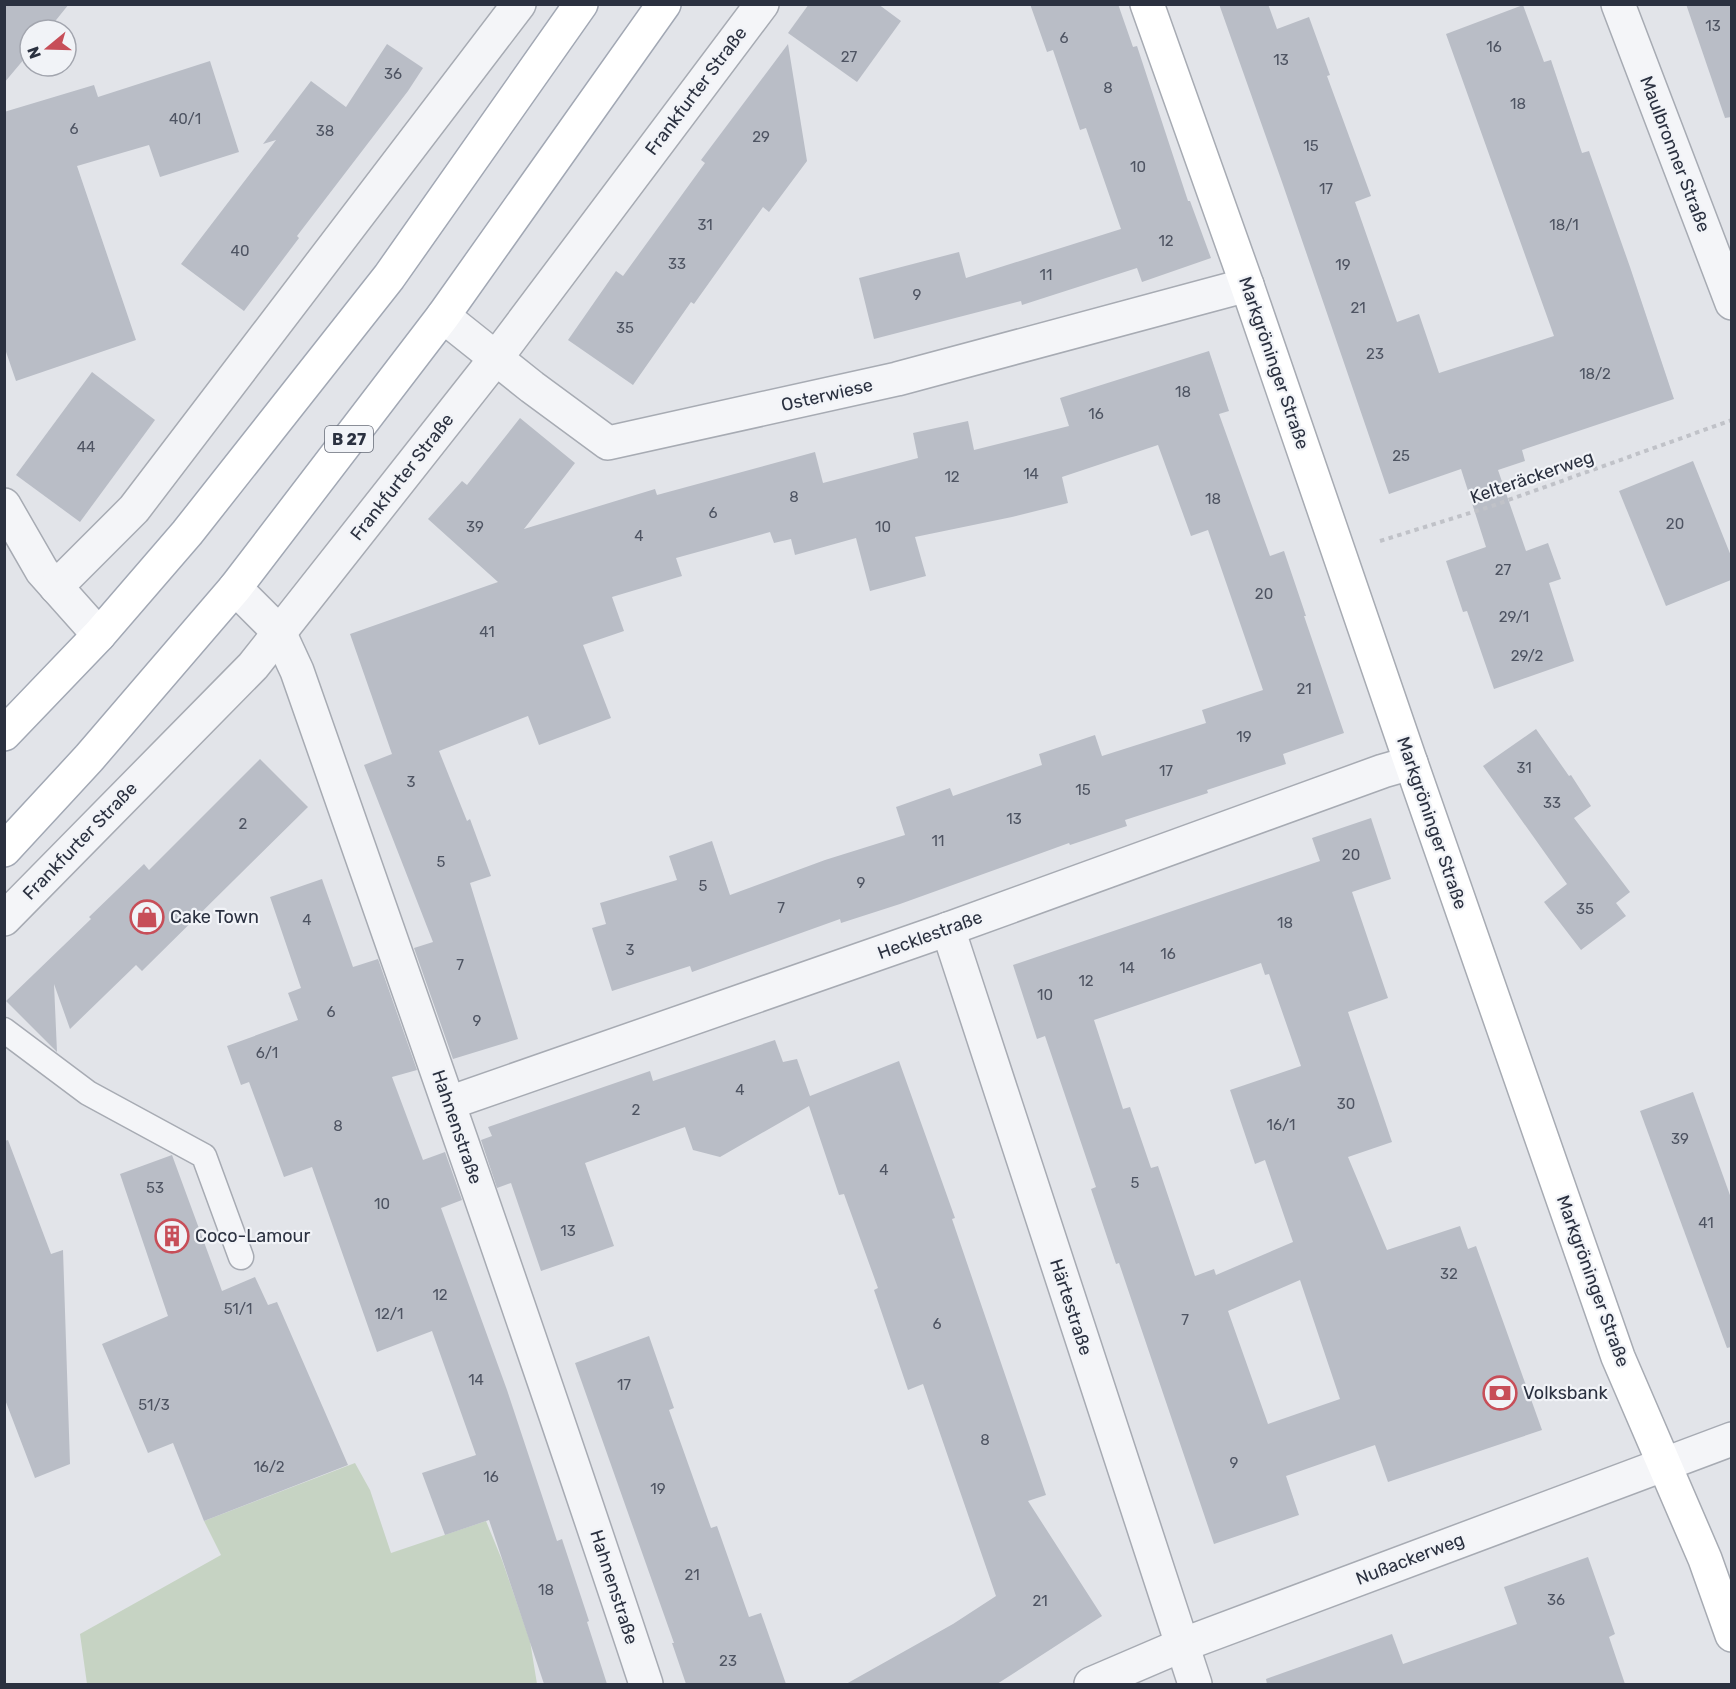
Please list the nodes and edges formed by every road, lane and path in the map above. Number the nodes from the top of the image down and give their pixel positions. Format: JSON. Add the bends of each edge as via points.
{"nodes":[{"id":1,"x":519,"y":4,"type":"edge"},
{"id":2,"x":581,"y":4,"type":"edge"},
{"id":3,"x":664,"y":4,"type":"edge"},
{"id":4,"x":762,"y":4,"type":"edge"},
{"id":5,"x":1147,"y":4,"type":"edge"},
{"id":6,"x":1618,"y":4,"type":"edge"},
{"id":7,"x":1247,"y":285,"type":"junction"},
{"id":8,"x":1731,"y":303,"type":"edge"},
{"id":9,"x":443,"y":316,"type":"junction"},
{"id":10,"x":496,"y":357,"type":"junction"},
{"id":11,"x":1731,"y":420,"type":"edge"},
{"id":12,"x":4,"y":505,"type":"edge"},
{"id":13,"x":1339,"y":554,"type":"junction"},
{"id":14,"x":56,"y":587,"type":"junction"},
{"id":15,"x":235,"y":588,"type":"junction"},
{"id":16,"x":279,"y":632,"type":"junction"},
{"id":17,"x":99,"y":635,"type":"junction"},
{"id":18,"x":4,"y":734,"type":"edge"},
{"id":19,"x":1411,"y":763,"type":"junction"},
{"id":20,"x":4,"y":850,"type":"edge"},
{"id":21,"x":4,"y":919,"type":"edge"},
{"id":22,"x":948,"y":929,"type":"junction"},
{"id":23,"x":4,"y":1030,"type":"edge"},
{"id":24,"x":449,"y":1103,"type":"junction"},
{"id":25,"x":241,"y":1257,"type":"dead end"},
{"id":26,"x":1731,"y":1439,"type":"edge"},
{"id":27,"x":1665,"y":1463,"type":"junction"},
{"id":28,"x":1731,"y":1635,"type":"edge"},
{"id":29,"x":1182,"y":1645,"type":"junction"},
{"id":30,"x":646,"y":1684,"type":"edge"},
{"id":31,"x":1091,"y":1684,"type":"edge"},
{"id":32,"x":1195,"y":1684,"type":"edge"}],
"edges":[{"from":1,"to":14,"type":"street","via":[[135,509]]},
{"from":2,"to":17,"type":"main road","via":[[389,277],[188,533]]},
{"from":3,"to":9,"type":"main road","number":"B 27"},
{"from":4,"to":10,"type":"street","name":"Frankfurter Straße"},
{"from":5,"to":7,"type":"main road","name":"Markgröninger Straße"},
{"from":6,"to":8,"type":"street","name":"Maulbronner Straße"},
{"from":7,"to":10,"type":"street","name":"Osterwiese","via":[[897,379],[608,444]]},
{"from":7,"to":13,"type":"main road","name":"Markgröninger Straße"},
{"from":9,"to":10,"type":"street","name":"Osterwiese"},
{"from":9,"to":15,"type":"main road","number":"B 27"},
{"from":10,"to":16,"type":"street","name":"Frankfurter Straße"},
{"from":11,"to":13,"type":"path","name":"Kelteräckerweg","via":[[1489,507]]},
{"from":12,"to":14,"type":"street","via":[[42,571]]},
{"from":13,"to":19,"type":"main road","name":"Markgröninger Straße"},
{"from":14,"to":17,"type":"street"},
{"from":15,"to":16,"type":"street","name":"Hahnenstraße"},
{"from":15,"to":20,"type":"main road","number":"B 27"},
{"from":16,"to":21,"type":"street","name":"Frankfurter Straße","via":[[253,666]]},
{"from":16,"to":24,"type":"street","name":"Hahnenstraße","via":[[297,671]]},
{"from":17,"to":18,"type":"main road"},
{"from":19,"to":22,"type":"street","name":"Hecklestraße"},
{"from":19,"to":27,"type":"main road","name":"Markgröninger Straße","via":[[1618,1357]]},
{"from":22,"to":24,"type":"street","name":"Hecklestraße"},
{"from":22,"to":29,"type":"street","name":"Härtestraße"},
{"from":23,"to":25,"type":"lane","via":[[88,1093],[204,1156]]},
{"from":24,"to":30,"type":"street","name":"Hahnenstraße"},
{"from":26,"to":27,"type":"street","name":"Nußackerweg"},
{"from":27,"to":28,"type":"main road","name":"Markgröninger Straße"},
{"from":27,"to":29,"type":"street","name":"Nußackerweg"},
{"from":29,"to":31,"type":"street","name":"Nußackerweg"},
{"from":29,"to":32,"type":"street","name":"Härtestraße"}]}
